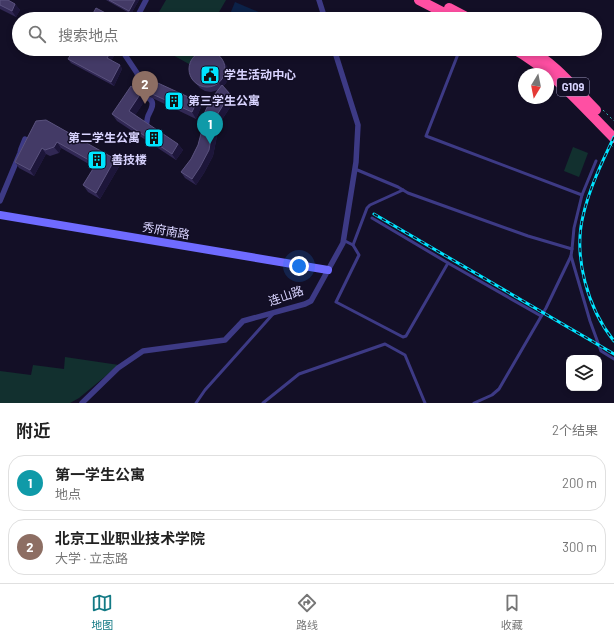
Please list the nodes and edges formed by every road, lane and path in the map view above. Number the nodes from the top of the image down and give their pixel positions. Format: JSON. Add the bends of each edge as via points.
{"nodes":[{"id":1,"x":146,"y":0,"type":"edge"},
{"id":2,"x":320,"y":0,"type":"edge"},
{"id":3,"x":419,"y":0,"type":"edge"},
{"id":4,"x":434,"y":0,"type":"edge"},
{"id":5,"x":140,"y":12,"type":"edge"},
{"id":6,"x":323,"y":12,"type":"edge"},
{"id":7,"x":442,"y":12,"type":"edge"},
{"id":8,"x":457,"y":12,"type":"edge"},
{"id":9,"x":126,"y":56,"type":"edge"},
{"id":10,"x":336,"y":56,"type":"edge"},
{"id":11,"x":457,"y":56,"type":"edge"},
{"id":12,"x":525,"y":56,"type":"edge"},
{"id":13,"x":539,"y":56,"type":"edge"},
{"id":14,"x":146,"y":126,"type":"edge"},
{"id":15,"x":614,"y":129,"type":"edge"},
{"id":16,"x":614,"y":138,"type":"edge"},
{"id":17,"x":25,"y":139,"type":"edge"},
{"id":18,"x":596,"y":161,"type":"dead end"},
{"id":19,"x":355,"y":169,"type":"junction"},
{"id":20,"x":403,"y":190,"type":"junction"},
{"id":21,"x":582,"y":195,"type":"junction"},
{"id":22,"x":0,"y":201,"type":"edge"},
{"id":23,"x":0,"y":215,"type":"edge"},
{"id":24,"x":372,"y":218,"type":"dead end"},
{"id":25,"x":344,"y":240,"type":"junction"},
{"id":26,"x":353,"y":245,"type":"junction"},
{"id":27,"x":572,"y":249,"type":"junction"},
{"id":28,"x":571,"y":256,"type":"junction"},
{"id":29,"x":448,"y":263,"type":"junction"},
{"id":30,"x":328,"y":270,"type":"junction"},
{"id":31,"x":274,"y":312,"type":"junction"},
{"id":32,"x":541,"y":316,"type":"junction"},
{"id":33,"x":614,"y":359,"type":"edge"},
{"id":34,"x":82,"y":403,"type":"edge"},
{"id":35,"x":196,"y":403,"type":"edge"},
{"id":36,"x":263,"y":403,"type":"edge"},
{"id":37,"x":425,"y":403,"type":"edge"},
{"id":38,"x":474,"y":403,"type":"edge"}],
"edges":[{"from":1,"to":5,"type":"street"},
{"from":2,"to":6,"type":"street"},
{"from":3,"to":7,"type":"highway"},
{"from":4,"to":8,"type":"highway"},
{"from":9,"to":14,"type":"street","via":[[137,73],[142,94],[152,102]]},
{"from":10,"to":19,"type":"street","name":"连山路","via":[[358,125]]},
{"from":11,"to":21,"type":"lane","via":[[426,136]]},
{"from":12,"to":16,"type":"highway","number":"G109","via":[[560,84]]},
{"from":13,"to":15,"type":"highway","number":"G109","via":[[564,77]]},
{"from":17,"to":22,"type":"street"},
{"from":18,"to":21,"type":"lane"},
{"from":19,"to":20,"type":"lane"},
{"from":19,"to":25,"type":"street","name":"连山路"},
{"from":20,"to":26,"type":"lane","via":[[367,208]]},
{"from":20,"to":27,"type":"lane","via":[[528,236]]},
{"from":21,"to":27,"type":"lane"},
{"from":23,"to":30,"type":"street","name":"秀府南路"},
{"from":24,"to":29,"type":"lane"},
{"from":25,"to":26,"type":"lane"},
{"from":25,"to":30,"type":"street","name":"连山路"},
{"from":26,"to":29,"type":"lane","via":[[359,255],[336,302],[403,337],[406,336]]},
{"from":27,"to":28,"type":"lane"},
{"from":28,"to":32,"type":"lane"},
{"from":28,"to":33,"type":"lane","via":[[600,351]]},
{"from":29,"to":32,"type":"lane"},
{"from":30,"to":31,"type":"street","name":"连山路","via":[[311,301]]},
{"from":31,"to":34,"type":"street","name":"连山路","via":[[243,321],[225,340],[143,351],[118,368]]},
{"from":31,"to":35,"type":"lane"},
{"from":32,"to":38,"type":"lane","via":[[499,389]]},
{"from":36,"to":37,"type":"lane","via":[[299,374],[385,344],[405,355]]}]}
